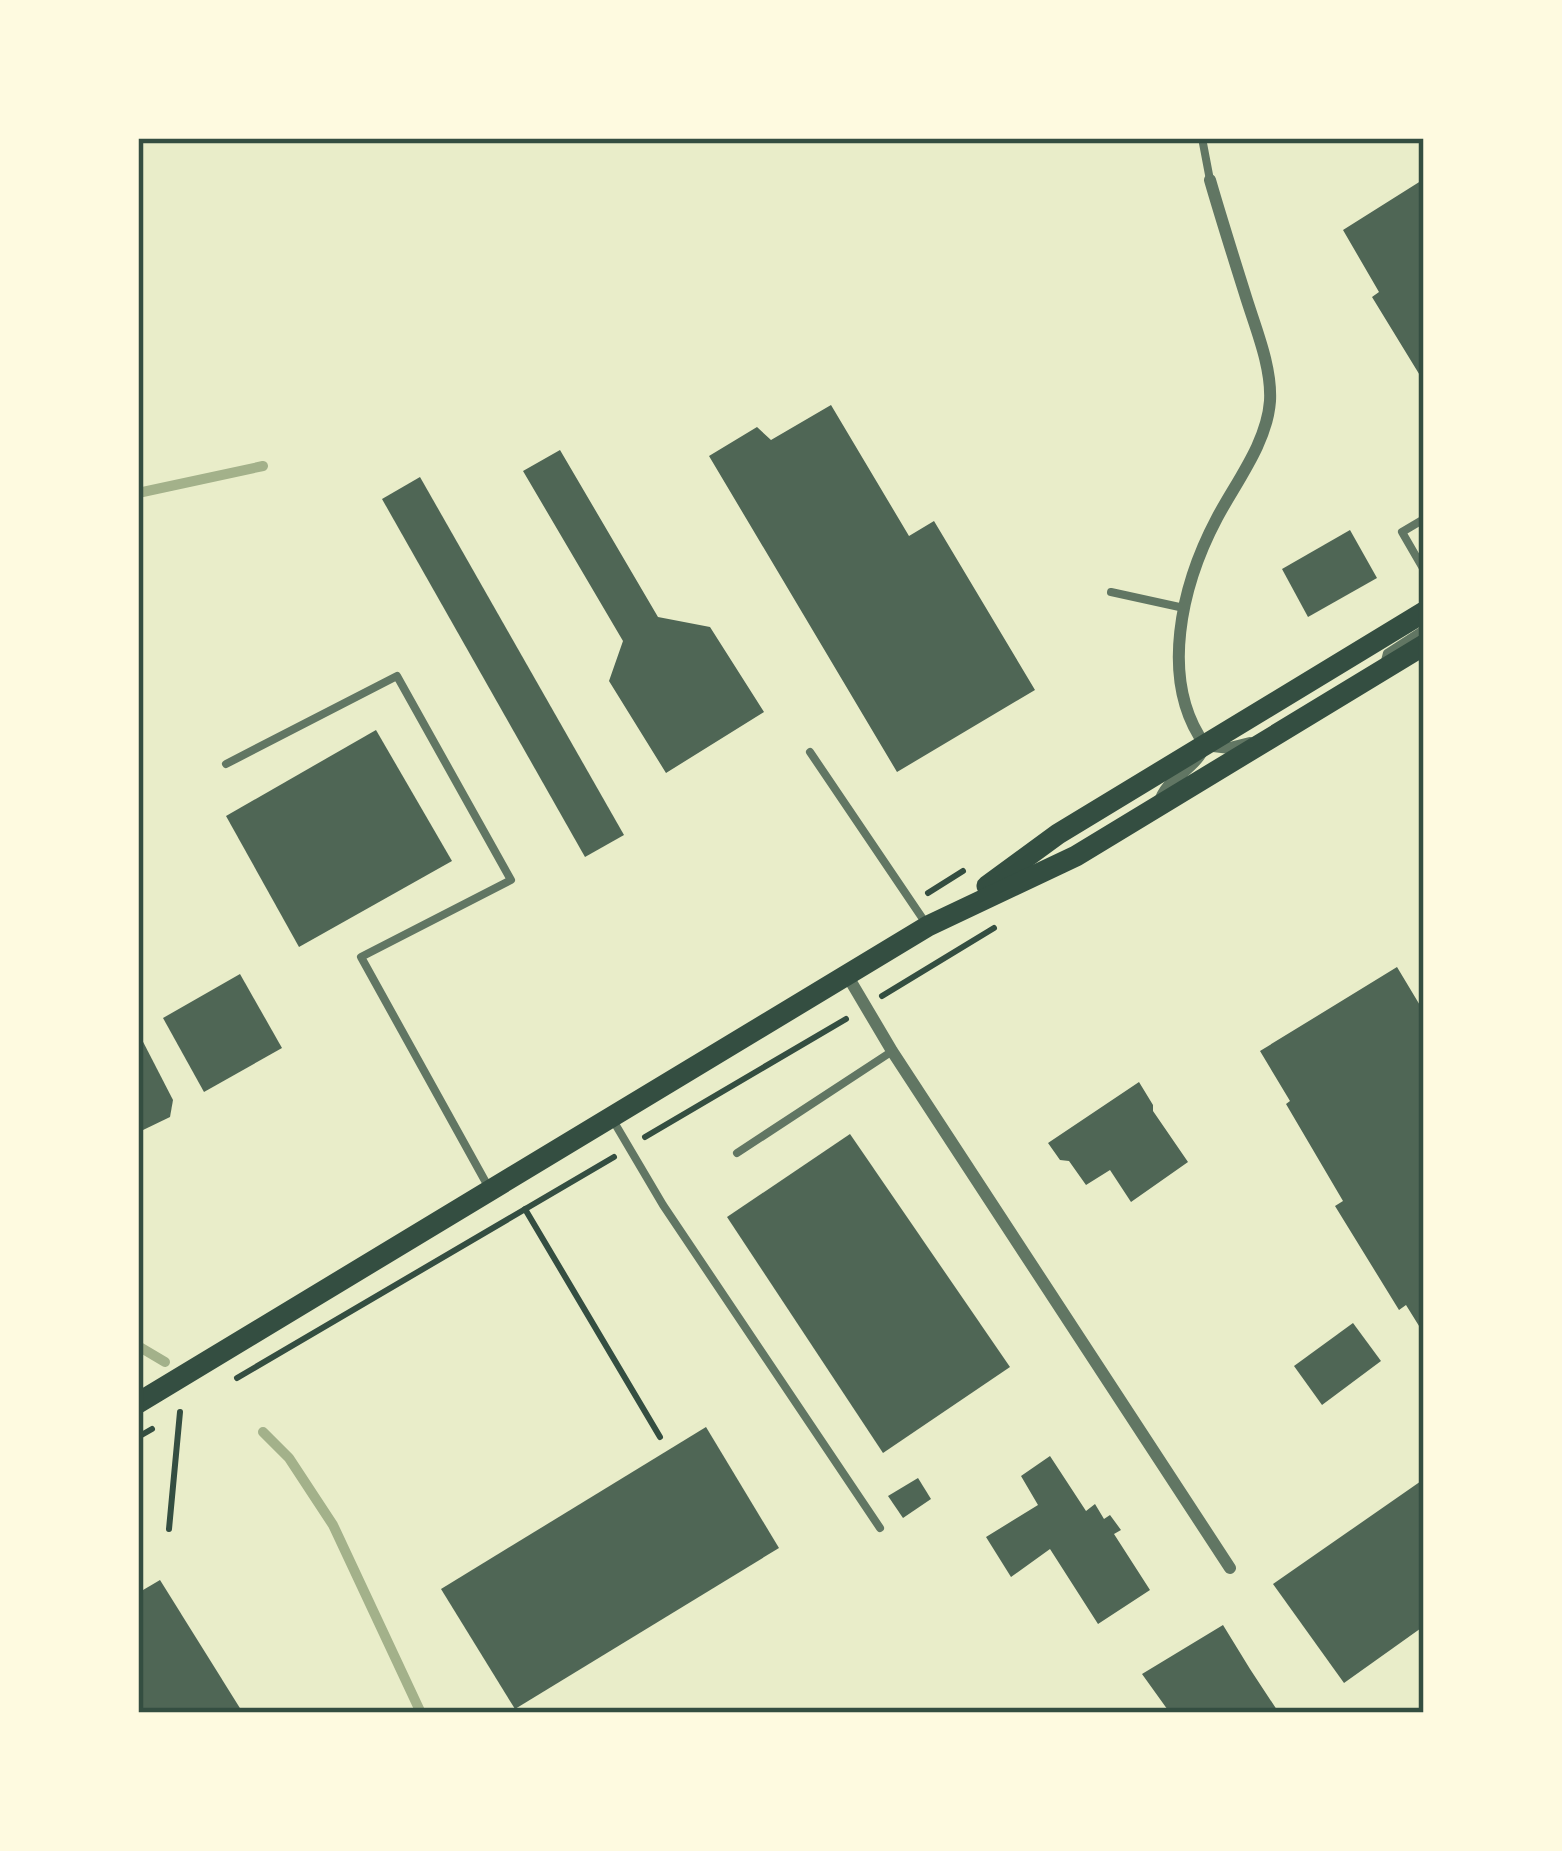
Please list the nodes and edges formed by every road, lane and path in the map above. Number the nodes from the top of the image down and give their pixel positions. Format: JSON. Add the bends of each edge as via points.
{"nodes":[{"id":1,"x":1202,"y":138,"type":"edge"},
{"id":2,"x":1210,"y":180,"type":"joint"},
{"id":3,"x":1424,"y":519,"type":"edge"},
{"id":4,"x":1424,"y":570,"type":"edge"},
{"id":5,"x":1111,"y":592,"type":"dead end"},
{"id":6,"x":1186,"y":608,"type":"junction"},
{"id":7,"x":1424,"y":612,"type":"edge"},
{"id":8,"x":1424,"y":629,"type":"edge"},
{"id":9,"x":1424,"y":645,"type":"edge"},
{"id":10,"x":1384,"y":668,"type":"junction"},
{"id":11,"x":1267,"y":738,"type":"junction"},
{"id":12,"x":1205,"y":745,"type":"junction"},
{"id":13,"x":810,"y":752,"type":"dead end"},
{"id":14,"x":226,"y":764,"type":"dead end"},
{"id":15,"x":1159,"y":805,"type":"junction"},
{"id":16,"x":1008,"y":920,"type":"dead end"},
{"id":17,"x":938,"y":921,"type":"junction"},
{"id":18,"x":847,"y":975,"type":"junction"},
{"id":19,"x":867,"y":1006,"type":"junction"},
{"id":20,"x":892,"y":1051,"type":"junction"},
{"id":21,"x":610,"y":1116,"type":"junction"},
{"id":22,"x":629,"y":1148,"type":"junction"},
{"id":23,"x":737,"y":1153,"type":"dead end"},
{"id":24,"x":490,"y":1189,"type":"junction"},
{"id":25,"x":525,"y":1209,"type":"junction"},
{"id":26,"x":166,"y":1386,"type":"junction"},
{"id":27,"x":221,"y":1388,"type":"dead end"},
{"id":28,"x":138,"y":1403,"type":"edge"},
{"id":29,"x":660,"y":1437,"type":"dead end"},
{"id":30,"x":880,"y":1528,"type":"dead end"},
{"id":31,"x":169,"y":1529,"type":"dead end"},
{"id":32,"x":1230,"y":1568,"type":"dead end"}],
"edges":[{"from":1,"to":2,"type":"lane"},
{"from":2,"to":6,"type":"street","via":[[1264,354],[1270,400]]},
{"from":3,"to":4,"type":"lane","via":[[1402,532]]},
{"from":5,"to":6,"type":"lane"},
{"from":6,"to":12,"type":"street","via":[[1181,697]]},
{"from":7,"to":12,"type":"main road"},
{"from":8,"to":10,"type":"lane","via":[[1387,653]]},
{"from":9,"to":10,"type":"main road"},
{"from":10,"to":11,"type":"main road"},
{"from":11,"to":12,"type":"street"},
{"from":11,"to":15,"type":"main road"},
{"from":12,"to":15,"type":"street","via":[[1167,784]]},
{"from":12,"to":17,"type":"main road","via":[[1058,834]]},
{"from":13,"to":17,"type":"lane"},
{"from":14,"to":24,"type":"lane","via":[[397,676],[511,880],[361,957]]},
{"from":15,"to":17,"type":"main road","via":[[1076,856]]},
{"from":16,"to":19,"type":"path"},
{"from":17,"to":18,"type":"main road"},
{"from":18,"to":19,"type":"street"},
{"from":18,"to":21,"type":"main road"},
{"from":19,"to":20,"type":"street"},
{"from":19,"to":22,"type":"path"},
{"from":20,"to":23,"type":"lane"},
{"from":20,"to":32,"type":"street"},
{"from":21,"to":22,"type":"lane"},
{"from":21,"to":24,"type":"main road"},
{"from":22,"to":25,"type":"path"},
{"from":22,"to":30,"type":"lane"},
{"from":24,"to":26,"type":"main road"},
{"from":25,"to":27,"type":"path"},
{"from":25,"to":29,"type":"path"},
{"from":26,"to":28,"type":"main road"},
{"from":26,"to":31,"type":"path","via":[[180,1412]]}]}
